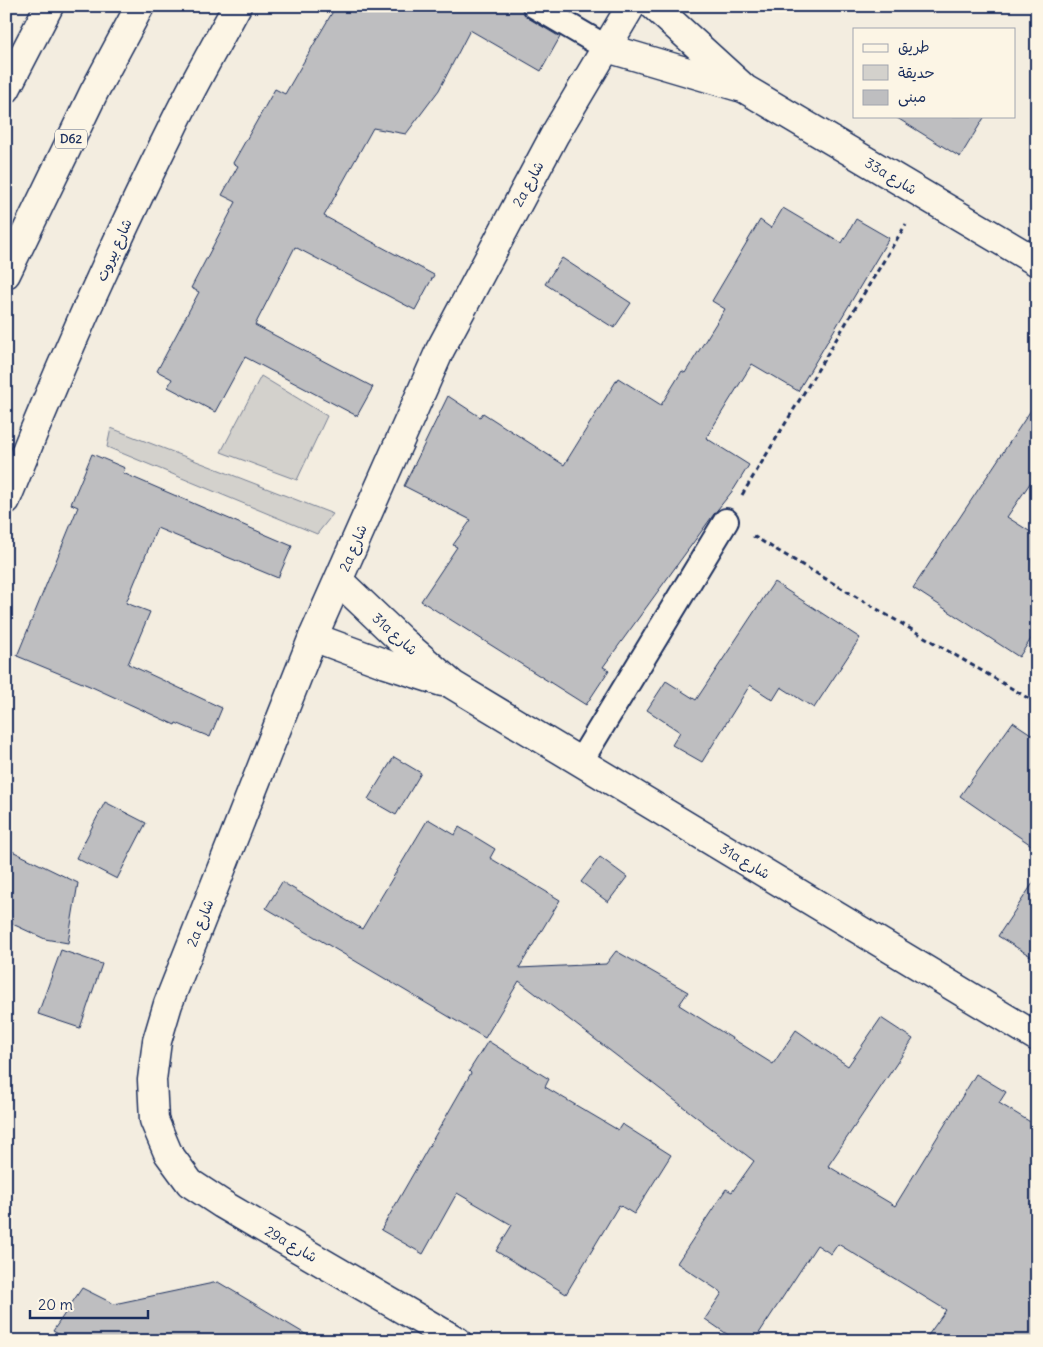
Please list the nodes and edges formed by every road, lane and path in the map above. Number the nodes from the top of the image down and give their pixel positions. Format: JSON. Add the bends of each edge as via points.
{"nodes":[{"id":1,"x":49,"y":6,"type":"edge"},
{"id":2,"x":140,"y":6,"type":"edge"},
{"id":3,"x":237,"y":6,"type":"edge"},
{"id":4,"x":535,"y":6,"type":"edge"},
{"id":5,"x":631,"y":6,"type":"edge"},
{"id":6,"x":654,"y":6,"type":"edge"},
{"id":7,"x":607,"y":48,"type":"junction"},
{"id":8,"x":6,"y":89,"type":"edge"},
{"id":9,"x":745,"y":89,"type":"junction"},
{"id":10,"x":923,"y":195,"type":"junction"},
{"id":11,"x":1037,"y":262,"type":"edge"},
{"id":12,"x":6,"y":274,"type":"edge"},
{"id":13,"x":13,"y":476,"type":"edge"},
{"id":14,"x":6,"y":500,"type":"edge"},
{"id":15,"x":726,"y":521,"type":"junction"},
{"id":16,"x":338,"y":581,"type":"junction"},
{"id":17,"x":313,"y":637,"type":"junction"},
{"id":18,"x":453,"y":685,"type":"junction"},
{"id":19,"x":1037,"y":694,"type":"edge"},
{"id":20,"x":580,"y":762,"type":"junction"},
{"id":21,"x":1037,"y":1037,"type":"edge"},
{"id":22,"x":154,"y":1120,"type":"joint"},
{"id":23,"x":457,"y":1341,"type":"edge"}],
"edges":[{"from":1,"to":8,"type":"street"},
{"from":2,"to":12,"type":"street","number":"D62","via":[[94,92]]},
{"from":3,"to":13,"type":"street","name":"شارع بيروت","via":[[171,128]]},
{"from":4,"to":7,"type":"lane"},
{"from":5,"to":7,"type":"street","name":"2a شارع"},
{"from":6,"to":9,"type":"street","name":"33a شارع"},
{"from":7,"to":9,"type":"street","name":"33a شارع"},
{"from":7,"to":16,"type":"street","name":"2a شارع","via":[[555,134],[440,350]]},
{"from":9,"to":10,"type":"street","name":"33a شارع"},
{"from":10,"to":11,"type":"street","name":"33a شارع"},
{"from":10,"to":15,"type":"path"},
{"from":13,"to":14,"type":"street","name":"شارع بيروت"},
{"from":15,"to":19,"type":"path","via":[[1033,701]]},
{"from":15,"to":20,"type":"lane"},
{"from":16,"to":17,"type":"street","name":"2a شارع"},
{"from":16,"to":18,"type":"street","name":"31a شارع"},
{"from":17,"to":18,"type":"street","name":"31a شارع"},
{"from":17,"to":22,"type":"street","name":"2a شارع","via":[[168,1004],[157,1041],[152,1080]]},
{"from":18,"to":20,"type":"street","name":"31a شارع"},
{"from":20,"to":21,"type":"street","name":"31a شارع"},
{"from":22,"to":23,"type":"street","name":"29a شارع","via":[[168,1153],[190,1183]]}]}
